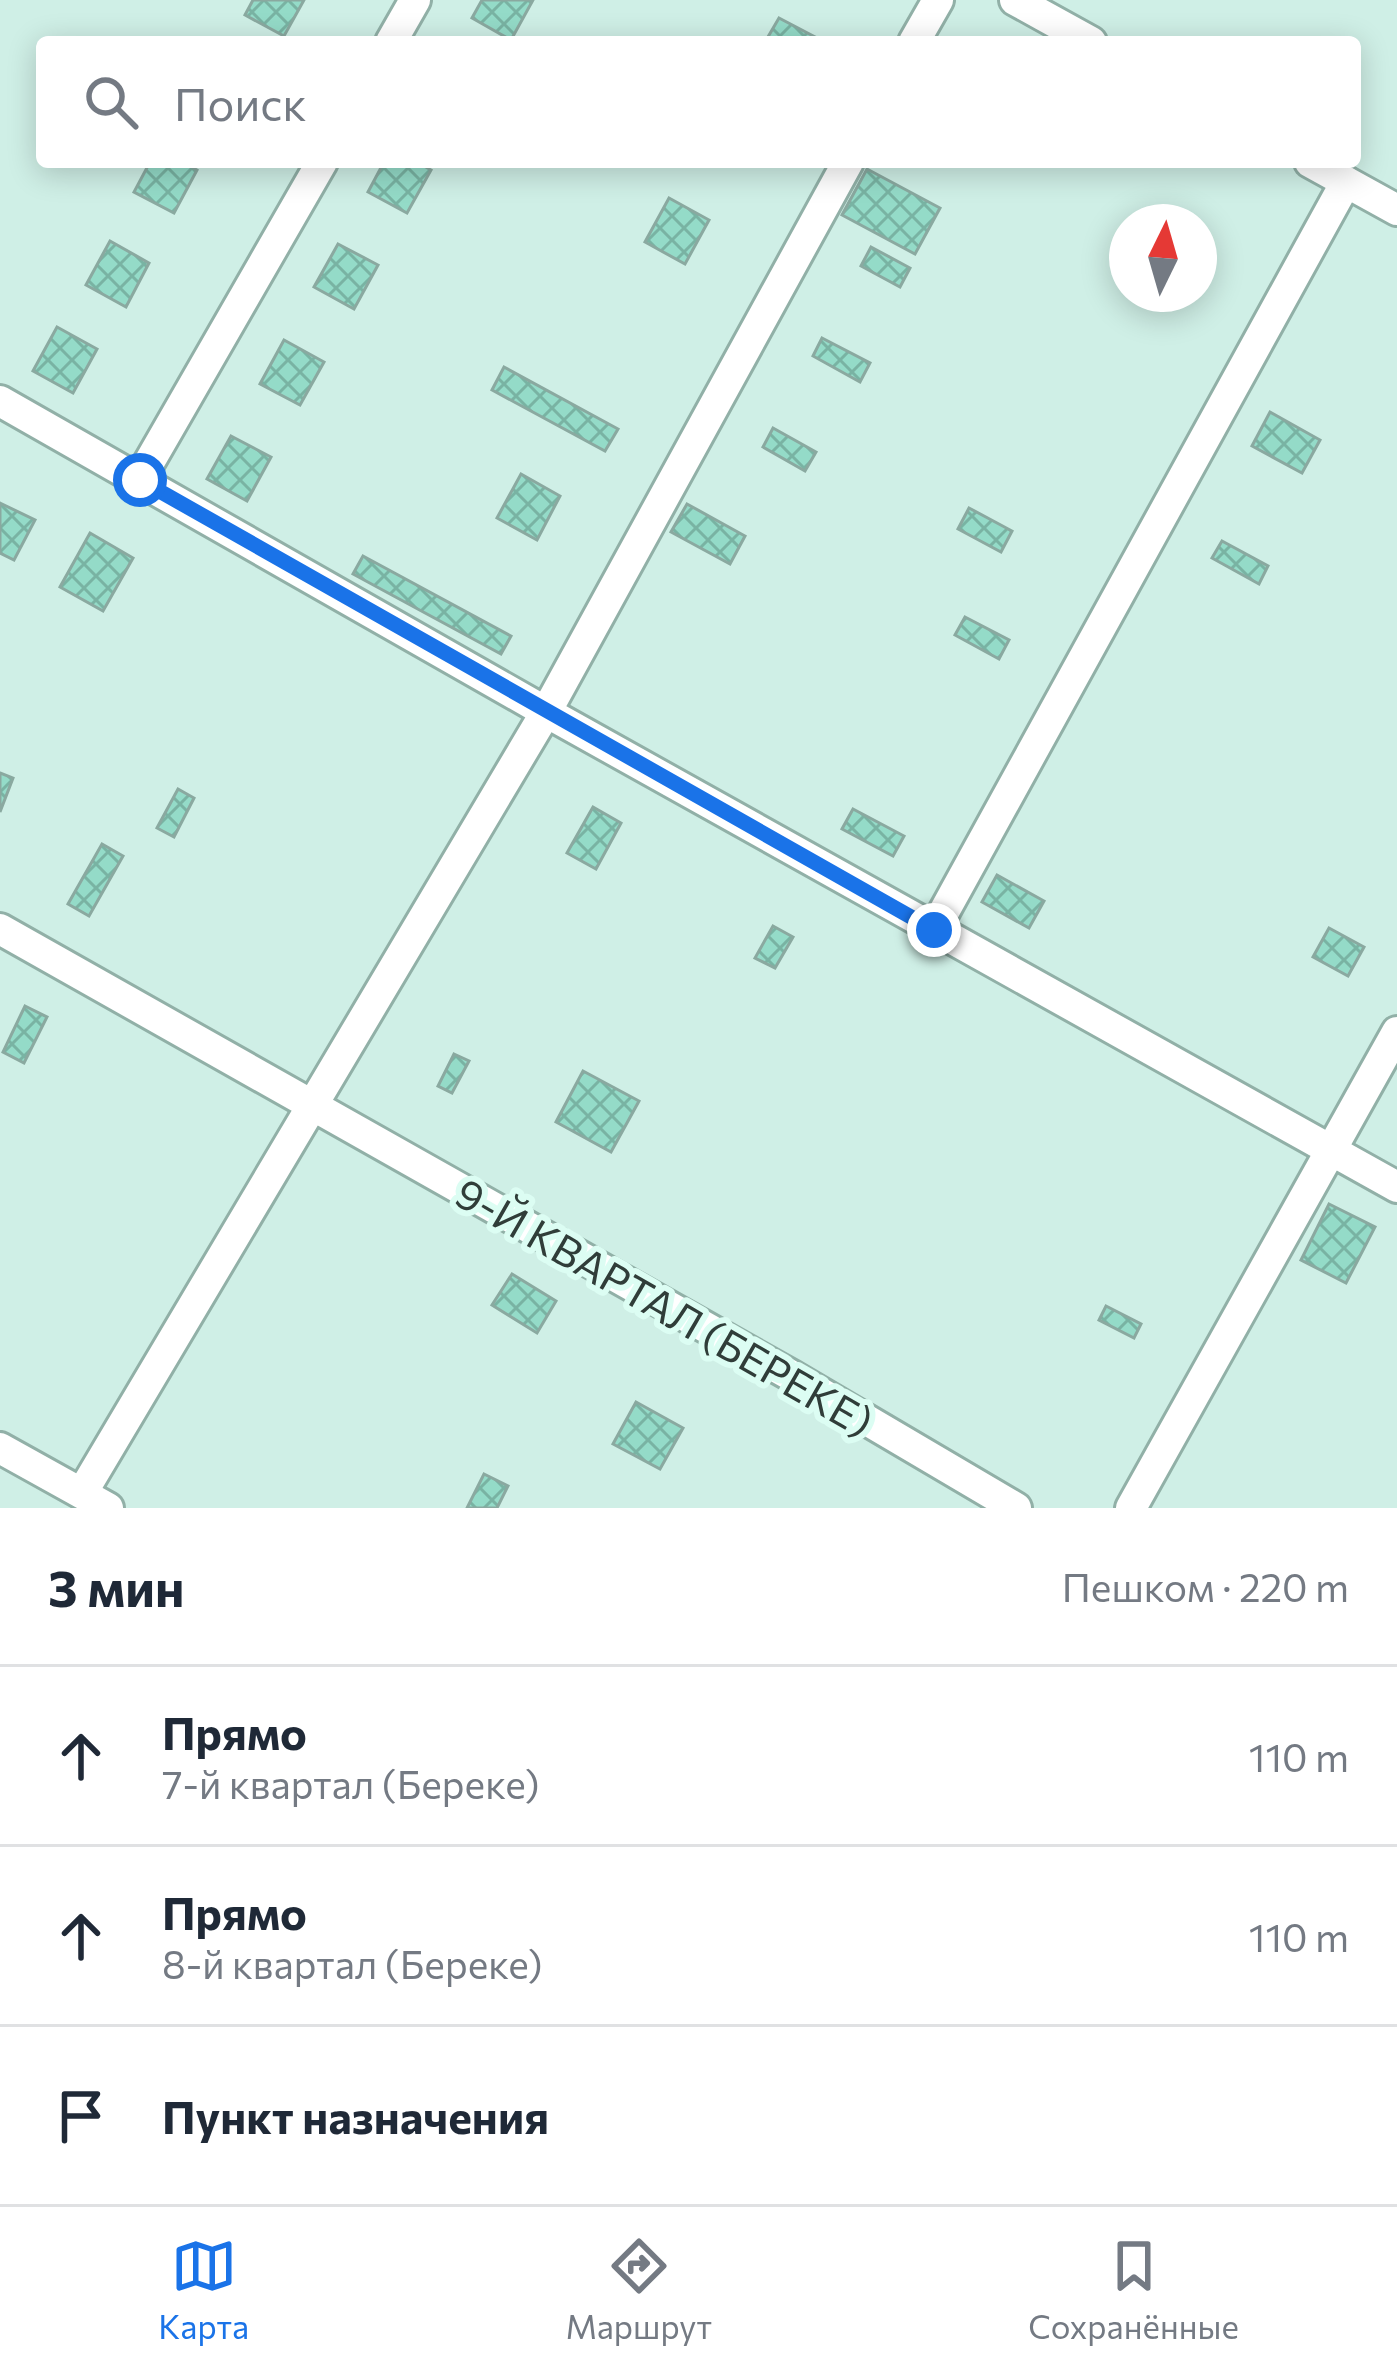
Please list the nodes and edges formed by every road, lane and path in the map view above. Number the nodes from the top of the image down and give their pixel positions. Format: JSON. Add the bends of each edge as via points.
{"nodes":[{"id":1,"x":416,"y":0,"type":"edge"},
{"id":2,"x":938,"y":0,"type":"edge"},
{"id":3,"x":1015,"y":0,"type":"edge"},
{"id":4,"x":395,"y":36,"type":"edge"},
{"id":5,"x":917,"y":36,"type":"edge"},
{"id":6,"x":1080,"y":36,"type":"edge"},
{"id":7,"x":319,"y":168,"type":"edge"},
{"id":8,"x":845,"y":168,"type":"edge"},
{"id":9,"x":1321,"y":168,"type":"edge"},
{"id":10,"x":1346,"y":182,"type":"junction"},
{"id":11,"x":1397,"y":210,"type":"edge"},
{"id":12,"x":0,"y":400,"type":"edge"},
{"id":13,"x":140,"y":480,"type":"junction"},
{"id":14,"x":546,"y":712,"type":"junction"},
{"id":15,"x":0,"y":929,"type":"edge"},
{"id":16,"x":934,"y":930,"type":"junction"},
{"id":17,"x":1397,"y":1032,"type":"edge"},
{"id":18,"x":312,"y":1107,"type":"junction"},
{"id":19,"x":1330,"y":1152,"type":"junction"},
{"id":20,"x":1397,"y":1187,"type":"edge"},
{"id":21,"x":0,"y":1448,"type":"edge"},
{"id":22,"x":95,"y":1501,"type":"edge"},
{"id":23,"x":1016,"y":1508,"type":"edge"},
{"id":24,"x":1131,"y":1508,"type":"edge"}],
"edges":[{"from":1,"to":4,"type":"street"},
{"from":2,"to":5,"type":"street"},
{"from":3,"to":6,"type":"street"},
{"from":7,"to":13,"type":"street"},
{"from":8,"to":14,"type":"street"},
{"from":9,"to":10,"type":"street"},
{"from":10,"to":11,"type":"street"},
{"from":10,"to":16,"type":"street"},
{"from":12,"to":13,"type":"street"},
{"from":13,"to":14,"type":"street"},
{"from":14,"to":16,"type":"street"},
{"from":14,"to":18,"type":"street"},
{"from":15,"to":18,"type":"street","name":"9-Й КВАРТАЛ (БЕРЕКЕ)"},
{"from":16,"to":19,"type":"street"},
{"from":17,"to":19,"type":"street"},
{"from":18,"to":22,"type":"street"},
{"from":18,"to":23,"type":"street","name":"9-Й КВАРТАЛ (БЕРЕКЕ)"},
{"from":19,"to":20,"type":"street"},
{"from":19,"to":24,"type":"street"},
{"from":21,"to":22,"type":"street"}]}
